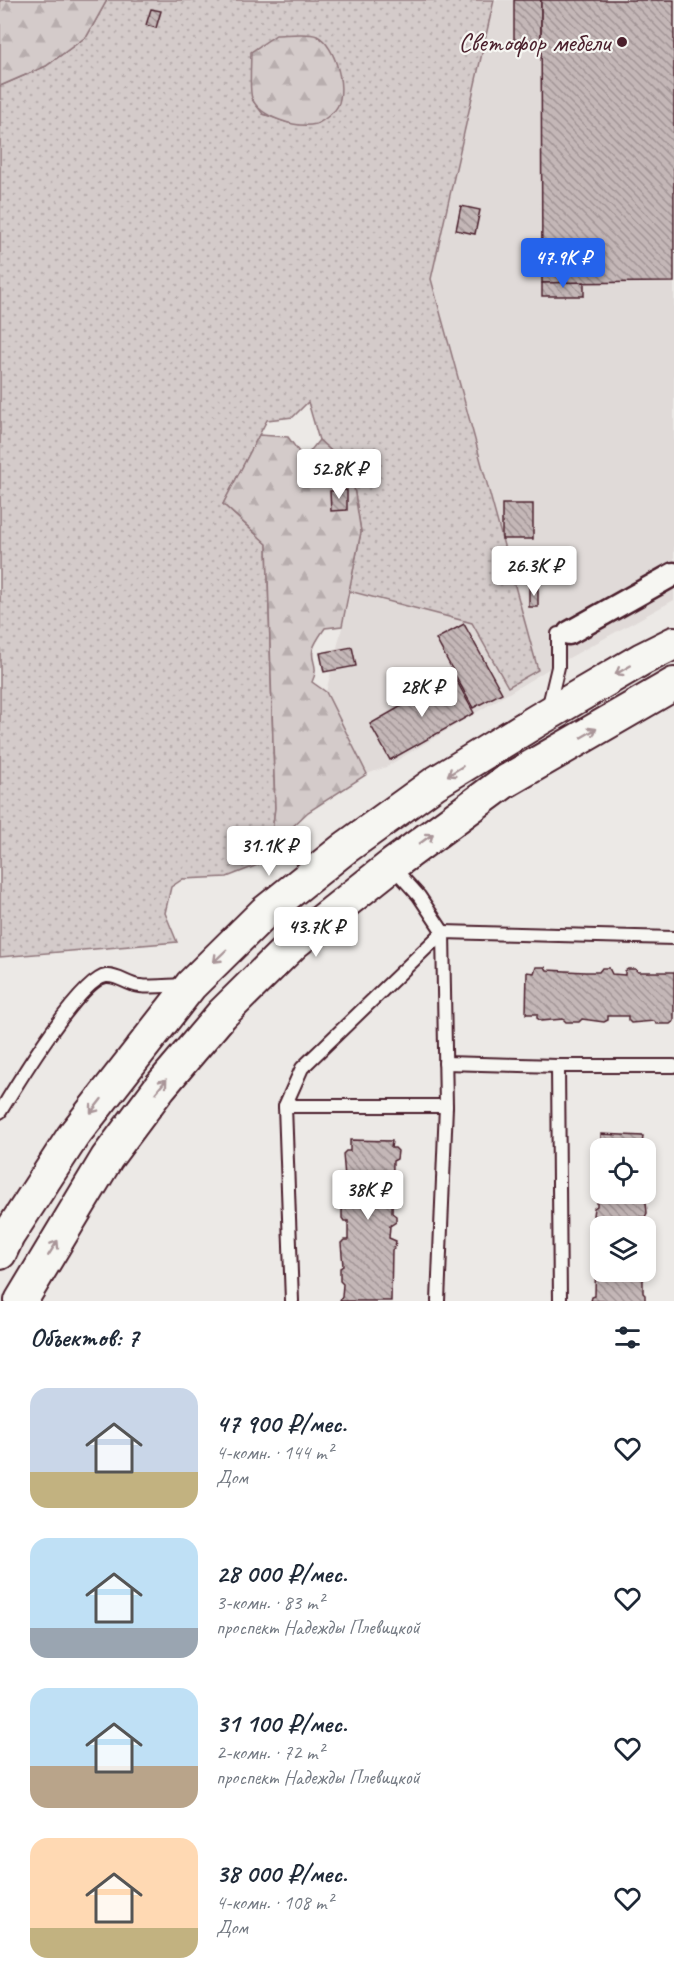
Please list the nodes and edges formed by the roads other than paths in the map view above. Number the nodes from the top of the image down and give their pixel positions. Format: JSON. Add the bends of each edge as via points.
{"nodes":[{"id":1,"x":674,"y":574,"type":"edge"},
{"id":2,"x":564,"y":634,"type":"joint"},
{"id":3,"x":674,"y":643,"type":"edge"},
{"id":4,"x":674,"y":684,"type":"edge"},
{"id":5,"x":547,"y":714,"type":"junction"},
{"id":6,"x":392,"y":865,"type":"junction"},
{"id":7,"x":443,"y":932,"type":"junction"},
{"id":8,"x":674,"y":938,"type":"edge"},
{"id":9,"x":190,"y":985,"type":"junction"},
{"id":10,"x":445,"y":1063,"type":"junction"},
{"id":11,"x":558,"y":1066,"type":"junction"},
{"id":12,"x":674,"y":1066,"type":"edge"},
{"id":13,"x":285,"y":1106,"type":"junction"},
{"id":14,"x":446,"y":1106,"type":"junction"},
{"id":15,"x":0,"y":1112,"type":"edge"},
{"id":16,"x":0,"y":1253,"type":"edge"},
{"id":17,"x":21,"y":1301,"type":"edge"},
{"id":18,"x":292,"y":1301,"type":"edge"},
{"id":19,"x":438,"y":1301,"type":"edge"},
{"id":20,"x":560,"y":1301,"type":"edge"}],
"edges":[{"from":1,"to":2,"type":"street"},
{"from":2,"to":5,"type":"lane"},
{"from":3,"to":5,"type":"main road","one_way":true},
{"from":6,"to":4,"type":"main road","one_way":true,"via":[[503,783]]},
{"from":5,"to":9,"type":"main road","one_way":true,"via":[[435,783],[345,848],[265,912]]},
{"from":6,"to":7,"type":"lane"},
{"from":17,"to":6,"type":"main road","one_way":true,"via":[[107,1158],[215,1022],[294,943]]},
{"from":7,"to":8,"type":"lane"},
{"from":7,"to":10,"type":"lane"},
{"from":7,"to":13,"type":"lane","via":[[302,1068]]},
{"from":9,"to":15,"type":"lane","via":[[138,986],[118,976],[103,976],[88,986],[22,1073]]},
{"from":9,"to":16,"type":"main road","one_way":true,"via":[[73,1136]]},
{"from":10,"to":11,"type":"lane"},
{"from":10,"to":14,"type":"lane"},
{"from":11,"to":12,"type":"lane"},
{"from":11,"to":20,"type":"lane"},
{"from":13,"to":14,"type":"lane"},
{"from":13,"to":18,"type":"lane"},
{"from":14,"to":19,"type":"lane"}]}
